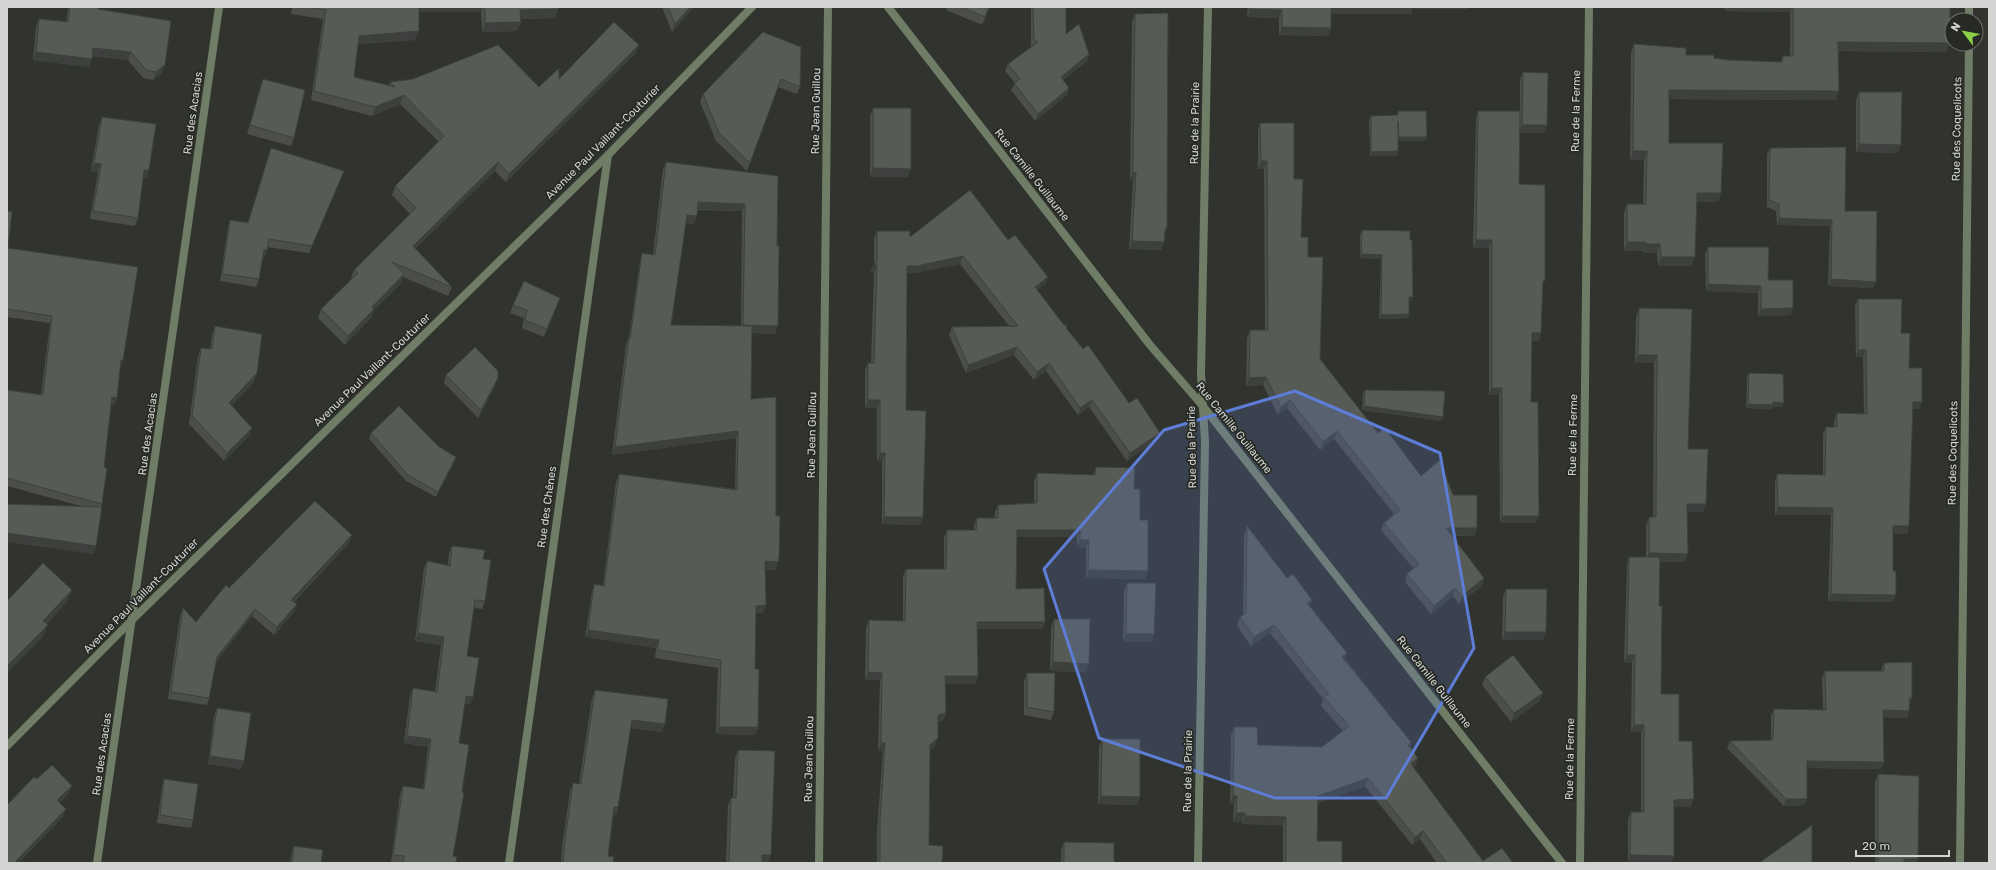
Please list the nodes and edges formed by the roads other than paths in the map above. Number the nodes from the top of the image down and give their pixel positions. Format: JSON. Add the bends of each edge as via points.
{"nodes":[{"id":1,"x":219,"y":7,"type":"edge"},
{"id":2,"x":752,"y":7,"type":"edge"},
{"id":3,"x":828,"y":7,"type":"edge"},
{"id":4,"x":888,"y":7,"type":"edge"},
{"id":5,"x":1208,"y":7,"type":"edge"},
{"id":6,"x":1588,"y":7,"type":"edge"},
{"id":7,"x":1969,"y":52,"type":"edge"},
{"id":8,"x":608,"y":155,"type":"junction"},
{"id":9,"x":1202,"y":405,"type":"junction"},
{"id":10,"x":132,"y":620,"type":"junction"},
{"id":11,"x":7,"y":746,"type":"edge"},
{"id":12,"x":97,"y":863,"type":"edge"},
{"id":13,"x":509,"y":863,"type":"edge"},
{"id":14,"x":819,"y":863,"type":"edge"},
{"id":15,"x":1198,"y":863,"type":"edge"},
{"id":16,"x":1562,"y":863,"type":"edge"},
{"id":17,"x":1580,"y":863,"type":"edge"},
{"id":18,"x":1960,"y":863,"type":"edge"}],
"edges":[{"from":1,"to":10,"type":"street","name":"Rue des Acacias"},
{"from":2,"to":8,"type":"street","name":"Avenue Paul Vaillant-Couturier"},
{"from":3,"to":14,"type":"street","name":"Rue Jean Guillou"},
{"from":4,"to":9,"type":"street","name":"Rue Camille Guillaume","via":[[1150,345]]},
{"from":5,"to":9,"type":"street","name":"Rue de la Prairie"},
{"from":6,"to":17,"type":"street","name":"Rue de la Ferme"},
{"from":7,"to":18,"type":"street","name":"Rue des Coquelicots"},
{"from":8,"to":10,"type":"street","name":"Avenue Paul Vaillant-Couturier"},
{"from":8,"to":13,"type":"street","name":"Rue des Chênes"},
{"from":9,"to":15,"type":"street","name":"Rue de la Prairie","via":[[1205,442]]},
{"from":9,"to":16,"type":"street","name":"Rue Camille Guillaume"},
{"from":10,"to":11,"type":"street","name":"Avenue Paul Vaillant-Couturier"},
{"from":10,"to":12,"type":"street","name":"Rue des Acacias"}]}
